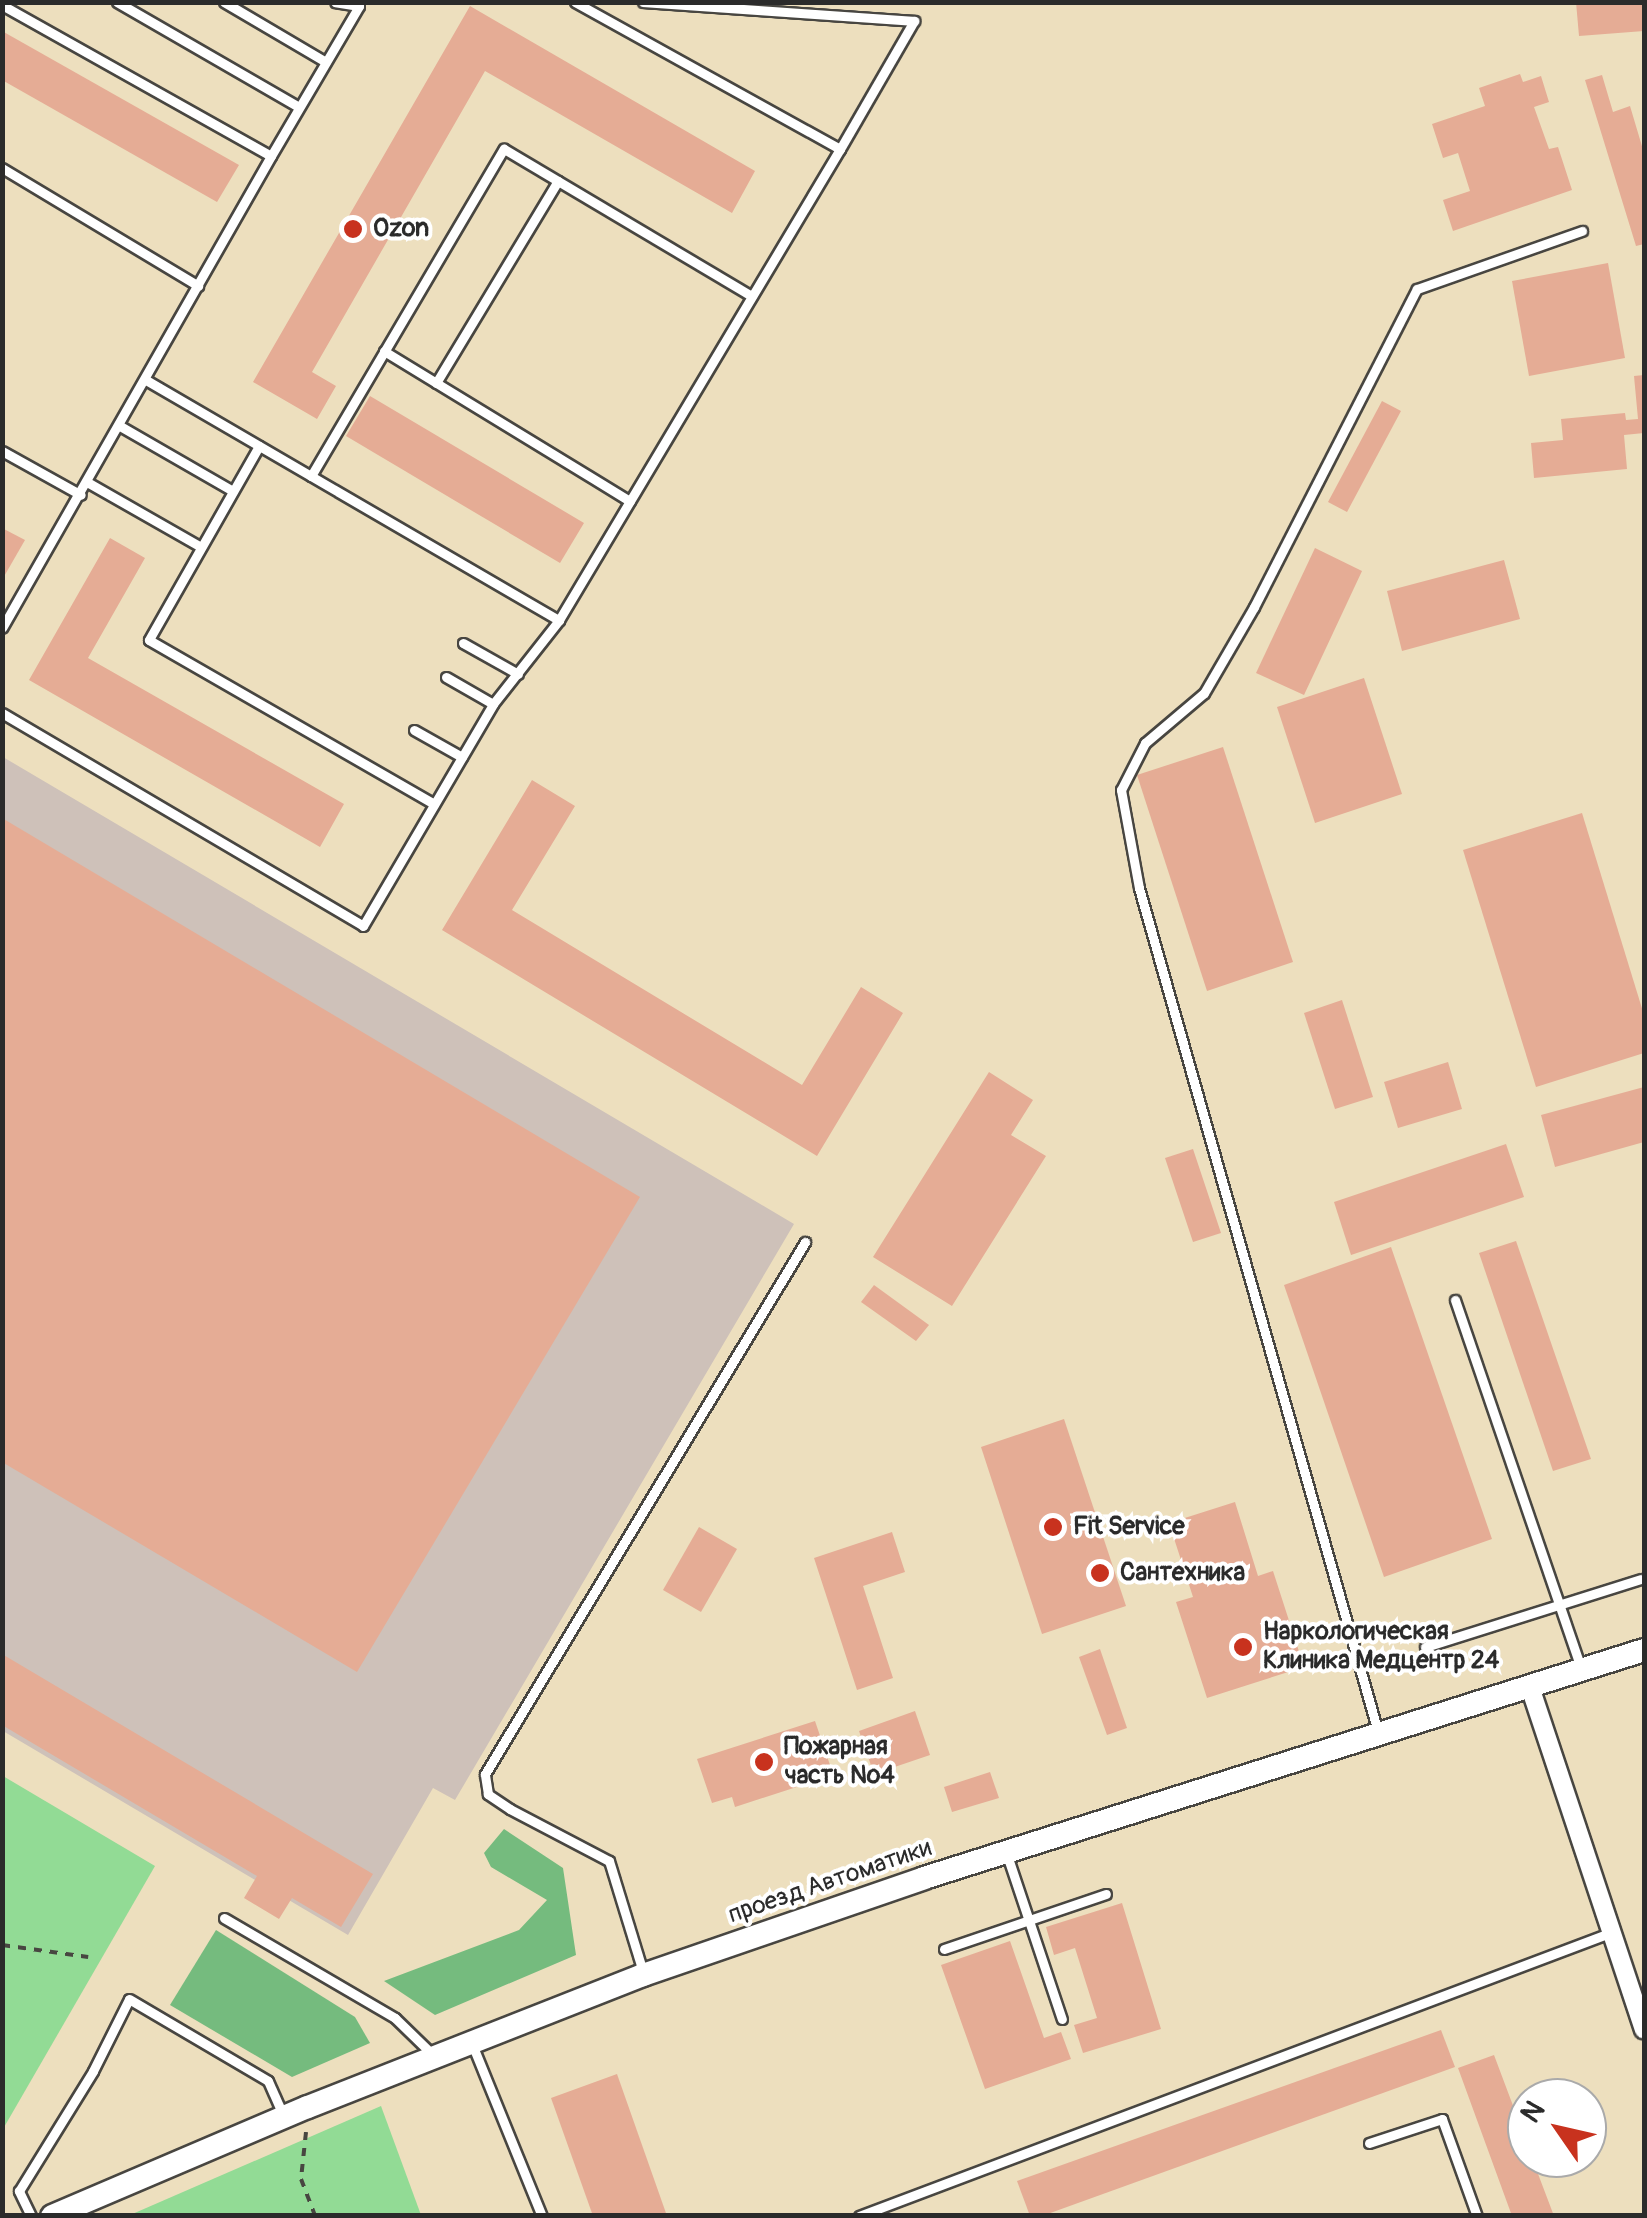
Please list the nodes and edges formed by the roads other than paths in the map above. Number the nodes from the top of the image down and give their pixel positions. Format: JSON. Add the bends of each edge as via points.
{"nodes":[{"id":1,"x":117,"y":2,"type":"edge"},
{"id":2,"x":224,"y":2,"type":"edge"},
{"id":3,"x":335,"y":2,"type":"edge"},
{"id":4,"x":370,"y":2,"type":"edge"},
{"id":5,"x":574,"y":2,"type":"edge"},
{"id":6,"x":642,"y":2,"type":"edge"},
{"id":7,"x":2,"y":5,"type":"edge"},
{"id":8,"x":359,"y":6,"type":"junction"},
{"id":9,"x":326,"y":62,"type":"junction"},
{"id":10,"x":298,"y":107,"type":"junction"},
{"id":11,"x":840,"y":149,"type":"junction"},
{"id":12,"x":271,"y":156,"type":"junction"},
{"id":13,"x":2,"y":168,"type":"edge"},
{"id":14,"x":558,"y":181,"type":"junction"},
{"id":15,"x":1582,"y":232,"type":"dead end"},
{"id":16,"x":198,"y":286,"type":"junction"},
{"id":17,"x":752,"y":296,"type":"junction"},
{"id":18,"x":384,"y":351,"type":"junction"},
{"id":19,"x":146,"y":380,"type":"junction"},
{"id":20,"x":436,"y":383,"type":"junction"},
{"id":21,"x":120,"y":426,"type":"junction"},
{"id":22,"x":259,"y":446,"type":"junction"},
{"id":23,"x":2,"y":450,"type":"edge"},
{"id":24,"x":311,"y":476,"type":"junction"},
{"id":25,"x":88,"y":482,"type":"junction"},
{"id":26,"x":234,"y":491,"type":"junction"},
{"id":27,"x":80,"y":495,"type":"junction"},
{"id":28,"x":630,"y":501,"type":"junction"},
{"id":29,"x":201,"y":548,"type":"junction"},
{"id":30,"x":559,"y":620,"type":"junction"},
{"id":31,"x":4,"y":624,"type":"edge"},
{"id":32,"x":463,"y":643,"type":"dead end"},
{"id":33,"x":518,"y":674,"type":"junction"},
{"id":34,"x":446,"y":677,"type":"dead end"},
{"id":35,"x":493,"y":704,"type":"junction"},
{"id":36,"x":2,"y":713,"type":"edge"},
{"id":37,"x":414,"y":730,"type":"dead end"},
{"id":38,"x":462,"y":757,"type":"junction"},
{"id":39,"x":434,"y":804,"type":"junction"},
{"id":40,"x":805,"y":1242,"type":"dead end"},
{"id":41,"x":1455,"y":1300,"type":"dead end"},
{"id":42,"x":1641,"y":1579,"type":"dead end"},
{"id":43,"x":1560,"y":1606,"type":"junction"},
{"id":44,"x":1425,"y":1647,"type":"dead end"},
{"id":45,"x":1644,"y":1650,"type":"edge"},
{"id":46,"x":1582,"y":1670,"type":"junction"},
{"id":47,"x":1530,"y":1687,"type":"junction"},
{"id":48,"x":1378,"y":1735,"type":"junction"},
{"id":49,"x":1006,"y":1853,"type":"junction"},
{"id":50,"x":1106,"y":1894,"type":"dead end"},
{"id":51,"x":224,"y":1918,"type":"dead end"},
{"id":52,"x":1028,"y":1920,"type":"junction"},
{"id":53,"x":1612,"y":1932,"type":"junction"},
{"id":54,"x":944,"y":1949,"type":"dead end"},
{"id":55,"x":643,"y":1975,"type":"junction"},
{"id":56,"x":1062,"y":2019,"type":"dead end"},
{"id":57,"x":1644,"y":2030,"type":"edge"},
{"id":58,"x":471,"y":2041,"type":"junction"},
{"id":59,"x":434,"y":2056,"type":"junction"},
{"id":60,"x":284,"y":2117,"type":"junction"},
{"id":61,"x":1369,"y":2143,"type":"dead end"},
{"id":62,"x":30,"y":2216,"type":"edge"},
{"id":63,"x":52,"y":2216,"type":"edge"},
{"id":64,"x":542,"y":2216,"type":"edge"},
{"id":65,"x":859,"y":2216,"type":"edge"},
{"id":66,"x":1478,"y":2216,"type":"edge"}],
"edges":[{"from":1,"to":10,"type":"lane"},
{"from":2,"to":9,"type":"lane"},
{"from":3,"to":8,"type":"lane"},
{"from":4,"to":8,"type":"lane"},
{"from":5,"to":11,"type":"lane"},
{"from":6,"to":11,"type":"lane","via":[[914,21]]},
{"from":7,"to":12,"type":"lane"},
{"from":8,"to":9,"type":"lane"},
{"from":9,"to":10,"type":"lane"},
{"from":10,"to":12,"type":"lane"},
{"from":11,"to":17,"type":"lane"},
{"from":12,"to":16,"type":"lane"},
{"from":13,"to":16,"type":"lane"},
{"from":14,"to":17,"type":"lane"},
{"from":14,"to":18,"type":"lane","via":[[504,149]]},
{"from":14,"to":20,"type":"lane"},
{"from":15,"to":48,"type":"lane","via":[[1417,289],[1204,693],[1145,743],[1121,790],[1139,888]]},
{"from":16,"to":19,"type":"lane"},
{"from":17,"to":28,"type":"lane"},
{"from":18,"to":20,"type":"lane"},
{"from":18,"to":24,"type":"lane"},
{"from":19,"to":21,"type":"lane"},
{"from":19,"to":22,"type":"lane"},
{"from":20,"to":28,"type":"lane"},
{"from":21,"to":25,"type":"lane"},
{"from":21,"to":26,"type":"lane"},
{"from":22,"to":24,"type":"lane"},
{"from":22,"to":26,"type":"lane"},
{"from":23,"to":27,"type":"lane"},
{"from":24,"to":30,"type":"lane"},
{"from":25,"to":27,"type":"lane"},
{"from":25,"to":29,"type":"lane"},
{"from":26,"to":29,"type":"lane"},
{"from":27,"to":31,"type":"lane"},
{"from":28,"to":30,"type":"lane"},
{"from":29,"to":39,"type":"lane","via":[[149,640]]},
{"from":30,"to":33,"type":"lane"},
{"from":32,"to":33,"type":"lane"},
{"from":33,"to":35,"type":"lane"},
{"from":34,"to":35,"type":"lane"},
{"from":35,"to":38,"type":"lane"},
{"from":36,"to":39,"type":"lane","via":[[363,926]]},
{"from":37,"to":38,"type":"lane"},
{"from":38,"to":39,"type":"lane"},
{"from":40,"to":55,"type":"lane","via":[[484,1774],[488,1794],[609,1861]]},
{"from":41,"to":43,"type":"lane"},
{"from":42,"to":43,"type":"lane"},
{"from":43,"to":44,"type":"lane"},
{"from":43,"to":46,"type":"lane"},
{"from":45,"to":46,"type":"main road","name":"проезд Автоматики"},
{"from":46,"to":47,"type":"main road","name":"проезд Автоматики"},
{"from":47,"to":48,"type":"main road","name":"проезд Автоматики"},
{"from":47,"to":53,"type":"street"},
{"from":48,"to":49,"type":"main road","name":"проезд Автоматики"},
{"from":49,"to":52,"type":"lane"},
{"from":49,"to":55,"type":"main road","name":"проезд Автоматики"},
{"from":50,"to":52,"type":"lane"},
{"from":51,"to":59,"type":"lane","via":[[396,2018]]},
{"from":52,"to":54,"type":"lane"},
{"from":52,"to":56,"type":"lane"},
{"from":53,"to":57,"type":"street"},
{"from":53,"to":65,"type":"lane"},
{"from":55,"to":58,"type":"main road","name":"проезд Автоматики"},
{"from":58,"to":59,"type":"main road","name":"проезд Автоматики"},
{"from":58,"to":64,"type":"lane"},
{"from":59,"to":60,"type":"main road","name":"проезд Автоматики"},
{"from":60,"to":62,"type":"lane","via":[[268,2081],[129,1999],[20,2191]]},
{"from":60,"to":63,"type":"main road","name":"проезд Автоматики"},
{"from":61,"to":66,"type":"lane","via":[[1442,2119]]}]}
